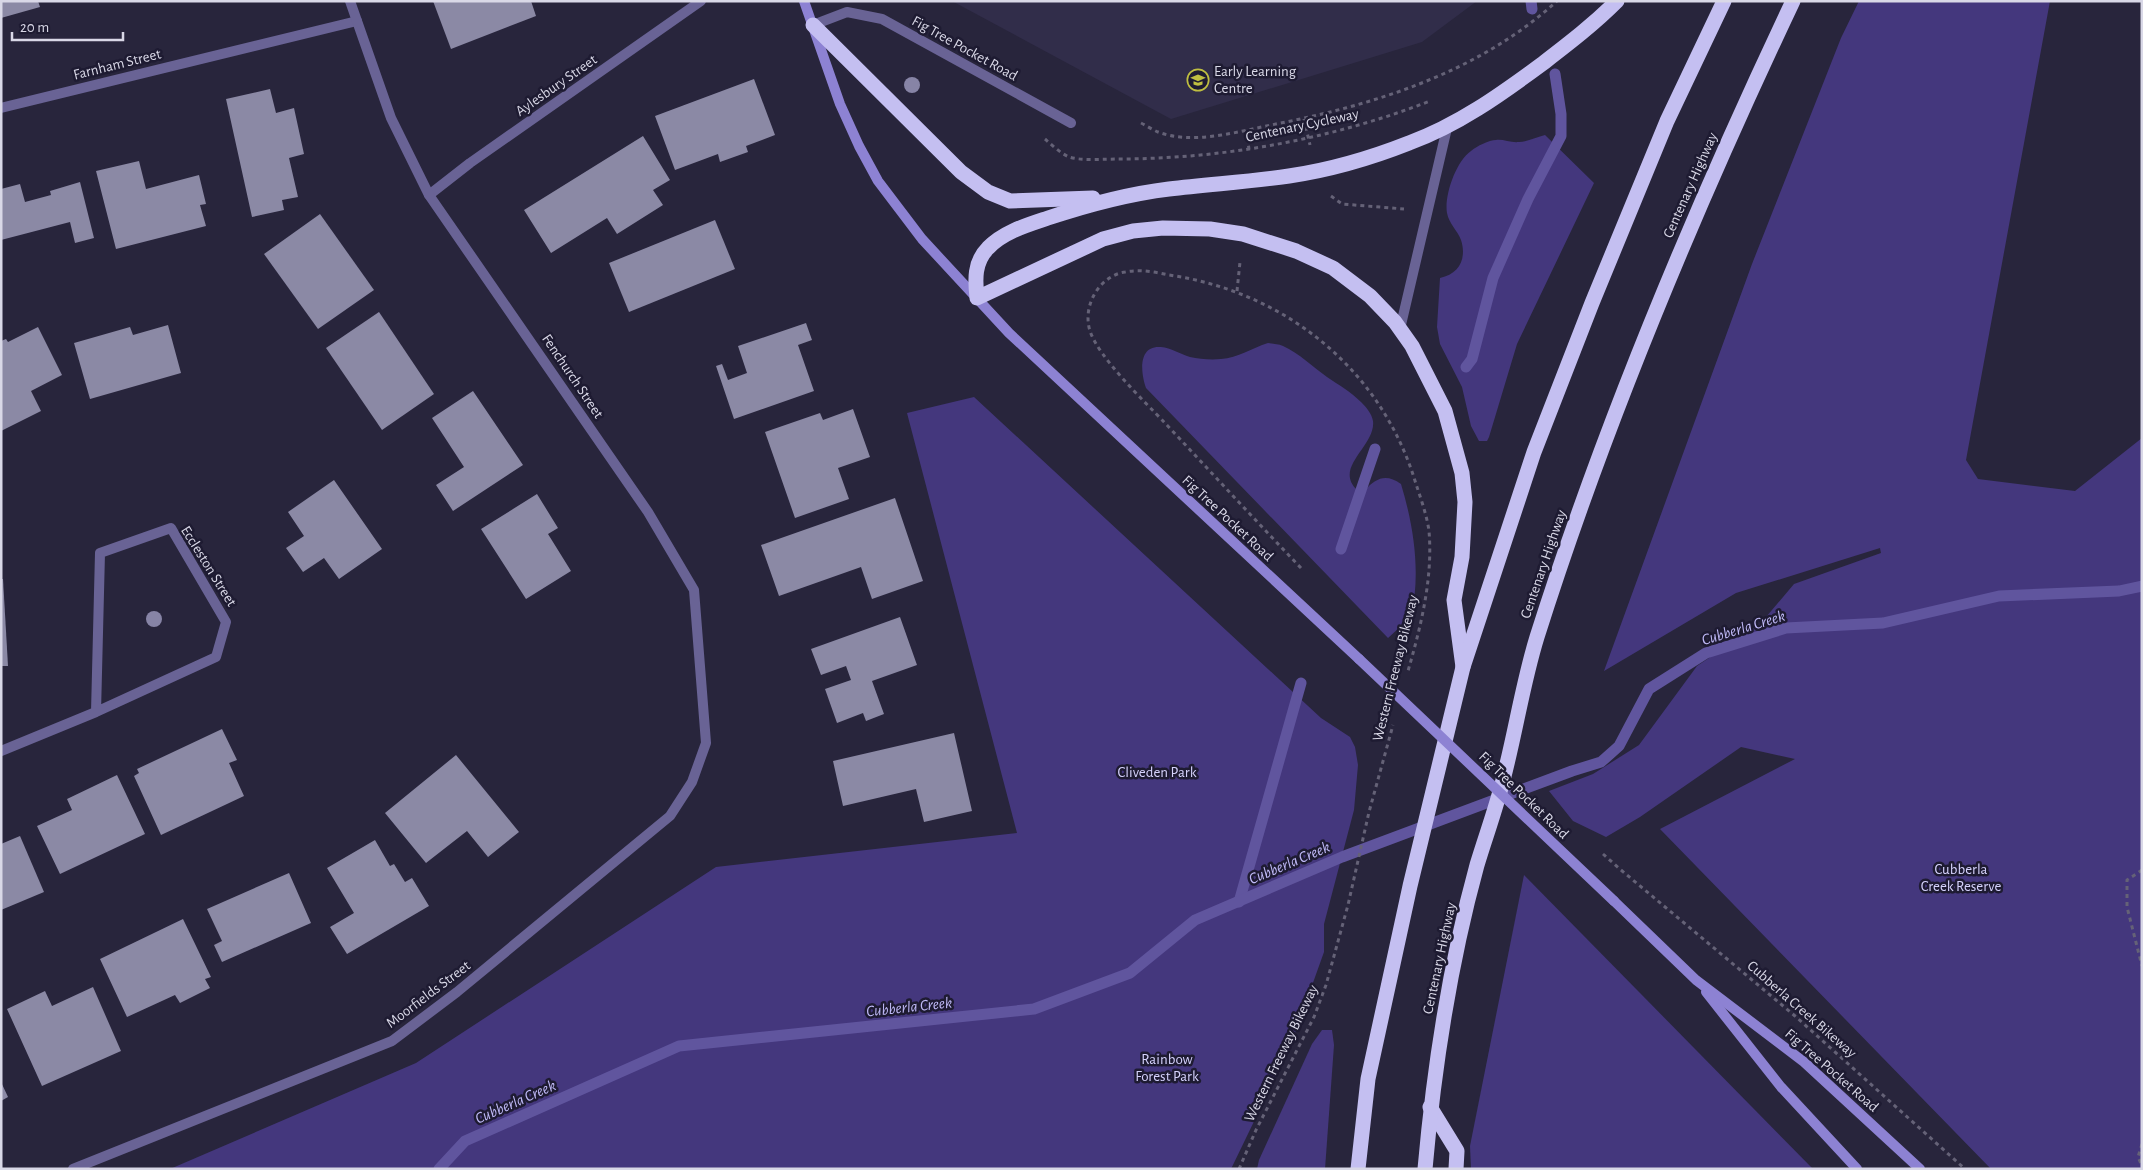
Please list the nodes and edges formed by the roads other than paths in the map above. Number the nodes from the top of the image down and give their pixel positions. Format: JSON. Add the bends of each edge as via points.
{"nodes":[{"id":1,"x":350,"y":1,"type":"edge"},
{"id":2,"x":701,"y":1,"type":"edge"},
{"id":3,"x":804,"y":1,"type":"edge"},
{"id":4,"x":1617,"y":1,"type":"edge"},
{"id":5,"x":1724,"y":1,"type":"edge"},
{"id":6,"x":1793,"y":1,"type":"edge"},
{"id":7,"x":357,"y":21,"type":"junction"},
{"id":8,"x":813,"y":25,"type":"junction"},
{"id":9,"x":1,"y":108,"type":"edge"},
{"id":10,"x":1071,"y":123,"type":"dead end"},
{"id":11,"x":1447,"y":128,"type":"junction"},
{"id":12,"x":430,"y":195,"type":"junction"},
{"id":13,"x":1130,"y":196,"type":"junction"},
{"id":14,"x":977,"y":298,"type":"junction"},
{"id":15,"x":1400,"y":329,"type":"junction"},
{"id":16,"x":1463,"y":667,"type":"junction"},
{"id":17,"x":96,"y":712,"type":"junction"},
{"id":18,"x":1,"y":751,"type":"edge"},
{"id":19,"x":692,"y":782,"type":"joint"},
{"id":20,"x":1696,"y":980,"type":"junction"},
{"id":21,"x":1430,"y":1107,"type":"junction"},
{"id":22,"x":73,"y":1169,"type":"edge"},
{"id":23,"x":1358,"y":1169,"type":"edge"},
{"id":24,"x":1425,"y":1169,"type":"edge"},
{"id":25,"x":1456,"y":1169,"type":"edge"},
{"id":26,"x":1857,"y":1169,"type":"edge"},
{"id":27,"x":1920,"y":1169,"type":"edge"}],
"edges":[{"from":1,"to":7,"type":"street","name":"Fenchurch Street"},
{"from":2,"to":12,"type":"street","name":"Aylesbury Street","via":[[470,163]]},
{"from":3,"to":8,"type":"main road","name":"Fig Tree Pocket Road"},
{"from":4,"to":11,"type":"highway","via":[[1592,26],[1517,82]]},
{"from":5,"to":16,"type":"highway","via":[[1667,121],[1592,303],[1534,452]]},
{"from":6,"to":21,"type":"highway","name":"Centenary Highway","via":[[1684,242],[1618,406],[1536,641],[1504,778],[1477,865]]},
{"from":7,"to":9,"type":"street","name":"Farnham Street"},
{"from":7,"to":12,"type":"street","name":"Fenchurch Street","via":[[391,118]]},
{"from":8,"to":10,"type":"street","name":"Fig Tree Pocket Road","via":[[847,12],[882,19]]},
{"from":8,"to":13,"type":"highway","via":[[961,172],[988,192],[1010,201]]},
{"from":8,"to":14,"type":"main road","name":"Fig Tree Pocket Road","via":[[840,104],[878,181],[922,240]]},
{"from":11,"to":13,"type":"highway","via":[[1376,155],[1290,176]]},
{"from":11,"to":15,"type":"street"},
{"from":12,"to":19,"type":"street","name":"Fenchurch Street","via":[[648,512],[694,590],[706,742]]},
{"from":13,"to":14,"type":"highway","via":[[1035,222],[996,241],[980,260],[975,274]]},
{"from":14,"to":15,"type":"highway","via":[[1103,240],[1133,231],[1195,228],[1263,239],[1332,268],[1370,296]]},
{"from":14,"to":20,"type":"main road","name":"Fig Tree Pocket Road","bridge":true,"via":[[1009,333],[1359,659]]},
{"from":15,"to":16,"type":"highway","via":[[1427,373],[1445,412],[1462,473],[1464,531],[1454,600]]},
{"from":16,"to":23,"type":"highway","via":[[1368,1079]]},
{"from":17,"to":17,"type":"street","name":"Eccleston Street","via":[[216,657],[226,622],[171,528],[100,553]]},
{"from":17,"to":18,"type":"street","name":"Eccleston Street"},
{"from":19,"to":22,"type":"street","name":"Moorfields Street","via":[[670,816],[457,992],[392,1041]]},
{"from":20,"to":26,"type":"main road","name":"Fig Tree Pocket Road","via":[[1781,1087]]},
{"from":20,"to":27,"type":"main road","name":"Fig Tree Pocket Road","via":[[1804,1062]]},
{"from":21,"to":24,"type":"highway","name":"Centenary Highway"},
{"from":21,"to":25,"type":"highway","via":[[1457,1151]]}]}
